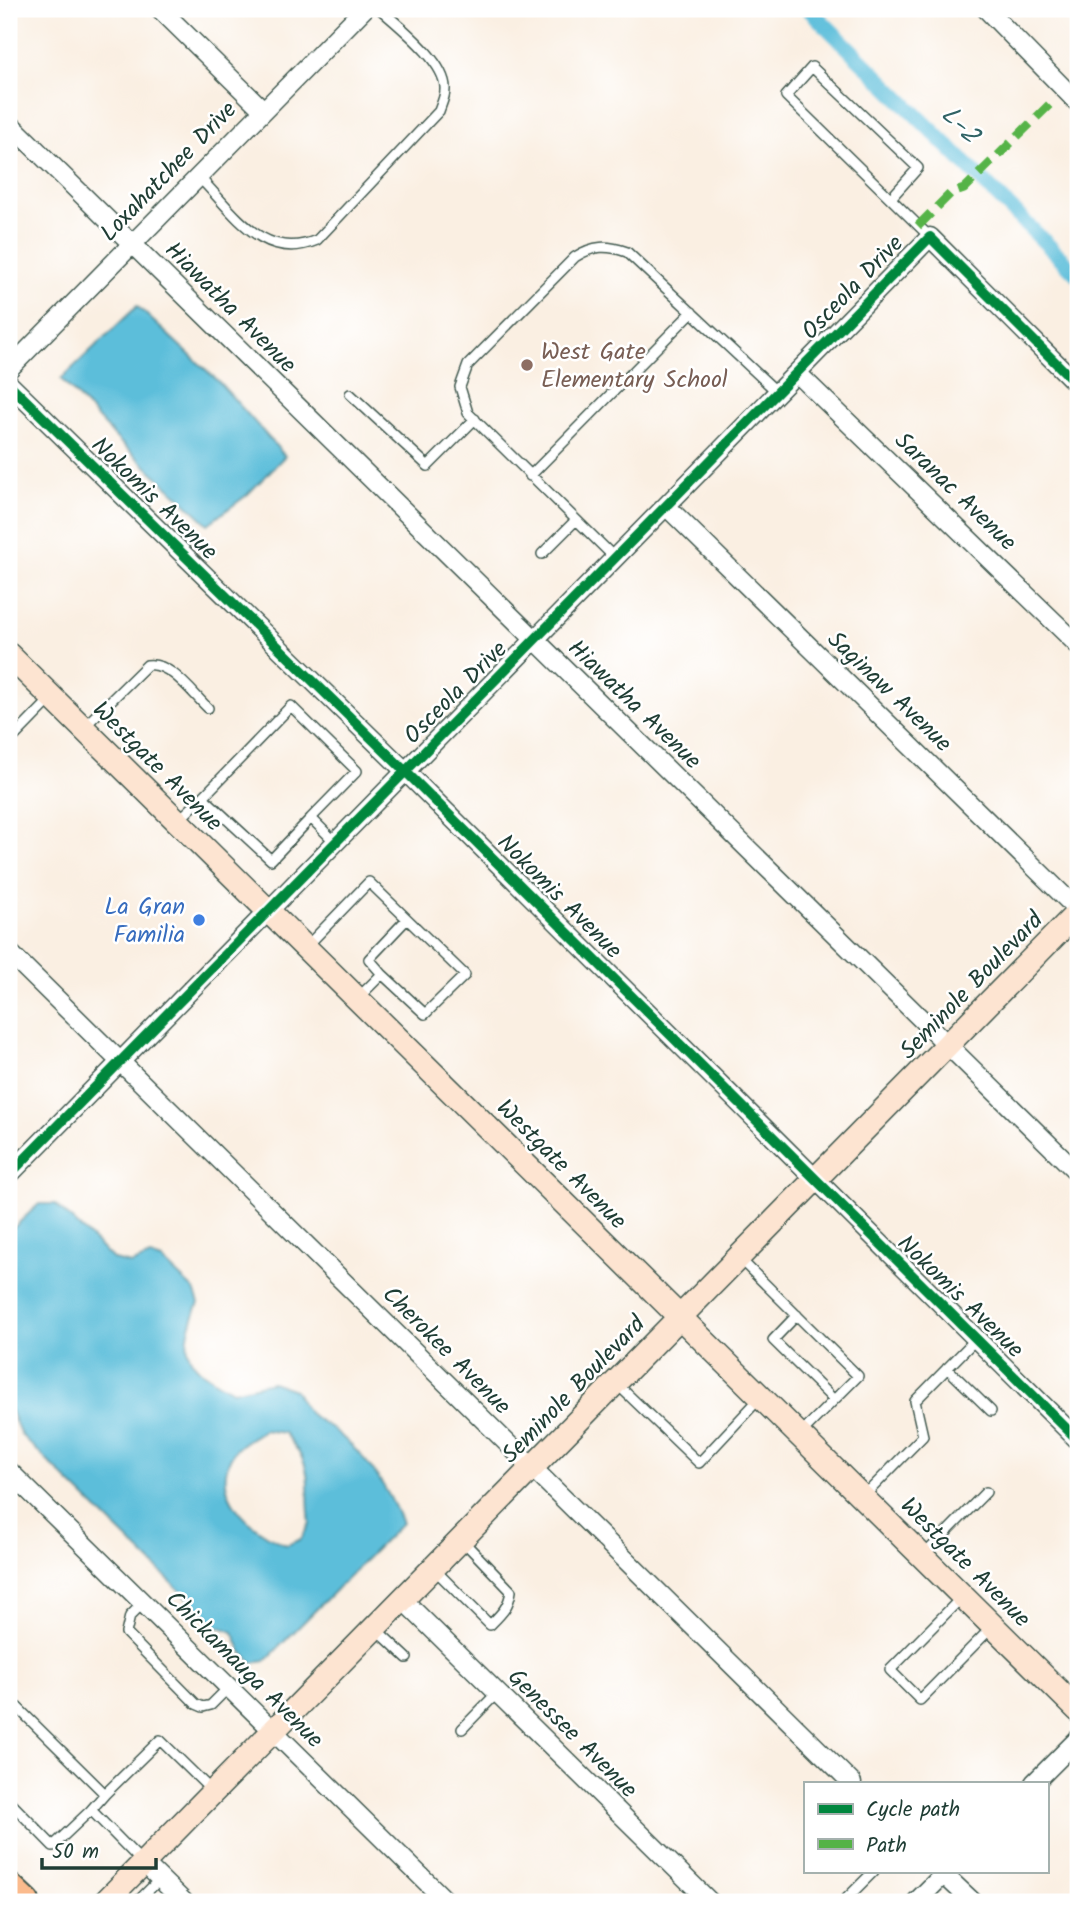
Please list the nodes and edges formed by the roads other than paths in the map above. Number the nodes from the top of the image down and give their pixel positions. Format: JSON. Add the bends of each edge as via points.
{"nodes":[{"id":1,"x":160,"y":9,"type":"edge"},
{"id":2,"x":364,"y":9,"type":"edge"},
{"id":3,"x":380,"y":9,"type":"edge"},
{"id":4,"x":986,"y":9,"type":"edge"},
{"id":5,"x":1078,"y":103,"type":"edge"},
{"id":6,"x":262,"y":109,"type":"junction"},
{"id":7,"x":9,"y":123,"type":"edge"},
{"id":8,"x":198,"y":176,"type":"junction"},
{"id":9,"x":891,"y":198,"type":"junction"},
{"id":10,"x":930,"y":237,"type":"junction"},
{"id":11,"x":132,"y":244,"type":"junction"},
{"id":12,"x":692,"y":312,"type":"junction"},
{"id":13,"x":9,"y":369,"type":"edge"},
{"id":14,"x":797,"y":374,"type":"junction"},
{"id":15,"x":9,"y":384,"type":"edge"},
{"id":16,"x":1078,"y":385,"type":"edge"},
{"id":17,"x":778,"y":393,"type":"junction"},
{"id":18,"x":350,"y":394,"type":"dead end"},
{"id":19,"x":475,"y":419,"type":"junction"},
{"id":20,"x":530,"y":476,"type":"junction"},
{"id":21,"x":667,"y":507,"type":"junction"},
{"id":22,"x":575,"y":521,"type":"junction"},
{"id":23,"x":542,"y":554,"type":"dead end"},
{"id":24,"x":616,"y":559,"type":"junction"},
{"id":25,"x":535,"y":641,"type":"junction"},
{"id":26,"x":1078,"y":645,"type":"edge"},
{"id":27,"x":9,"y":655,"type":"edge"},
{"id":28,"x":52,"y":698,"type":"junction"},
{"id":29,"x":208,"y":708,"type":"dead end"},
{"id":30,"x":83,"y":728,"type":"junction"},
{"id":31,"x":9,"y":741,"type":"edge"},
{"id":32,"x":405,"y":771,"type":"junction"},
{"id":33,"x":203,"y":797,"type":"junction"},
{"id":34,"x":311,"y":818,"type":"junction"},
{"id":35,"x":177,"y":821,"type":"junction"},
{"id":36,"x":335,"y":842,"type":"junction"},
{"id":37,"x":268,"y":911,"type":"junction"},
{"id":38,"x":1078,"y":911,"type":"edge"},
{"id":39,"x":407,"y":919,"type":"junction"},
{"id":40,"x":305,"y":948,"type":"junction"},
{"id":41,"x":9,"y":952,"type":"edge"},
{"id":42,"x":382,"y":974,"type":"junction"},
{"id":43,"x":357,"y":999,"type":"junction"},
{"id":44,"x":948,"y":1046,"type":"junction"},
{"id":45,"x":120,"y":1062,"type":"junction"},
{"id":46,"x":1078,"y":1173,"type":"edge"},
{"id":47,"x":9,"y":1175,"type":"edge"},
{"id":48,"x":814,"y":1180,"type":"junction"},
{"id":49,"x":738,"y":1258,"type":"junction"},
{"id":50,"x":797,"y":1315,"type":"junction"},
{"id":51,"x":680,"y":1317,"type":"junction"},
{"id":52,"x":976,"y":1339,"type":"junction"},
{"id":53,"x":947,"y":1368,"type":"junction"},
{"id":54,"x":616,"y":1383,"type":"junction"},
{"id":55,"x":761,"y":1397,"type":"junction"},
{"id":56,"x":834,"y":1400,"type":"junction"},
{"id":57,"x":991,"y":1411,"type":"dead end"},
{"id":58,"x":799,"y":1435,"type":"junction"},
{"id":59,"x":1078,"y":1440,"type":"edge"},
{"id":60,"x":532,"y":1468,"type":"junction"},
{"id":61,"x":9,"y":1471,"type":"edge"},
{"id":62,"x":986,"y":1492,"type":"dead end"},
{"id":63,"x":863,"y":1498,"type":"junction"},
{"id":64,"x":461,"y":1540,"type":"junction"},
{"id":65,"x":923,"y":1556,"type":"junction"},
{"id":66,"x":433,"y":1568,"type":"junction"},
{"id":67,"x":963,"y":1596,"type":"junction"},
{"id":68,"x":402,"y":1600,"type":"junction"},
{"id":69,"x":142,"y":1603,"type":"junction"},
{"id":70,"x":993,"y":1626,"type":"junction"},
{"id":71,"x":375,"y":1628,"type":"junction"},
{"id":72,"x":407,"y":1657,"type":"dead end"},
{"id":73,"x":229,"y":1687,"type":"junction"},
{"id":74,"x":497,"y":1693,"type":"junction"},
{"id":75,"x":1078,"y":1710,"type":"edge"},
{"id":76,"x":9,"y":1713,"type":"edge"},
{"id":77,"x":462,"y":1729,"type":"dead end"},
{"id":78,"x":273,"y":1731,"type":"junction"},
{"id":79,"x":1078,"y":1739,"type":"edge"},
{"id":80,"x":851,"y":1782,"type":"edge"},
{"id":81,"x":1035,"y":1782,"type":"edge"},
{"id":82,"x":214,"y":1792,"type":"junction"},
{"id":83,"x":105,"y":1794,"type":"junction"},
{"id":84,"x":9,"y":1801,"type":"edge"},
{"id":85,"x":91,"y":1810,"type":"junction"},
{"id":86,"x":152,"y":1871,"type":"junction"},
{"id":87,"x":873,"y":1872,"type":"edge"},
{"id":88,"x":944,"y":1872,"type":"edge"},
{"id":89,"x":9,"y":1886,"type":"edge"},
{"id":90,"x":26,"y":1902,"type":"edge"},
{"id":91,"x":105,"y":1902,"type":"edge"},
{"id":92,"x":137,"y":1902,"type":"edge"},
{"id":93,"x":184,"y":1902,"type":"edge"},
{"id":94,"x":447,"y":1902,"type":"edge"},
{"id":95,"x":710,"y":1902,"type":"edge"},
{"id":96,"x":843,"y":1902,"type":"edge"},
{"id":97,"x":916,"y":1902,"type":"edge"},
{"id":98,"x":973,"y":1902,"type":"edge"}],
"edges":[{"from":1,"to":6,"type":"street"},
{"from":2,"to":6,"type":"street","name":"Loxahatchee Drive"},
{"from":3,"to":8,"type":"lane","via":[[434,61],[446,89],[439,111],[317,240],[301,247],[266,243]]},
{"from":4,"to":5,"type":"street"},
{"from":6,"to":8,"type":"street","name":"Loxahatchee Drive"},
{"from":7,"to":11,"type":"street","name":"Hiawatha Avenue"},
{"from":8,"to":11,"type":"street","name":"Loxahatchee Drive"},
{"from":9,"to":9,"type":"lane","via":[[786,96],[812,67],[918,168]]},
{"from":9,"to":10,"type":"lane"},
{"from":10,"to":14,"type":"street","name":"Osceola Drive"},
{"from":10,"to":16,"type":"street"},
{"from":11,"to":13,"type":"street","name":"Loxahatchee Drive"},
{"from":11,"to":25,"type":"street","name":"Hiawatha Avenue"},
{"from":12,"to":17,"type":"lane"},
{"from":12,"to":19,"type":"lane","via":[[627,252],[611,247],[586,250],[468,365],[460,387]]},
{"from":12,"to":20,"type":"lane"},
{"from":14,"to":17,"type":"street","name":"Osceola Drive"},
{"from":14,"to":26,"type":"street","name":"Saranac Avenue"},
{"from":15,"to":32,"type":"street","name":"Nokomis Avenue"},
{"from":17,"to":21,"type":"street","name":"Osceola Drive"},
{"from":18,"to":19,"type":"lane","via":[[428,466]]},
{"from":19,"to":20,"type":"lane"},
{"from":20,"to":22,"type":"lane"},
{"from":21,"to":24,"type":"street","name":"Osceola Drive"},
{"from":21,"to":38,"type":"street","name":"Saginaw Avenue"},
{"from":22,"to":23,"type":"lane"},
{"from":22,"to":24,"type":"lane"},
{"from":24,"to":25,"type":"street","name":"Osceola Drive"},
{"from":25,"to":32,"type":"street","name":"Osceola Drive"},
{"from":25,"to":44,"type":"street","name":"Hiawatha Avenue"},
{"from":27,"to":28,"type":"street","name":"Westgate Avenue"},
{"from":28,"to":30,"type":"street","name":"Westgate Avenue"},
{"from":28,"to":31,"type":"lane"},
{"from":29,"to":30,"type":"lane","via":[[172,673],[147,665]]},
{"from":30,"to":35,"type":"street","name":"Westgate Avenue"},
{"from":32,"to":36,"type":"street","name":"Osceola Drive"},
{"from":32,"to":48,"type":"street","name":"Nokomis Avenue"},
{"from":33,"to":34,"type":"lane","via":[[271,860]]},
{"from":33,"to":34,"type":"lane","via":[[291,706],[358,771]]},
{"from":33,"to":35,"type":"lane"},
{"from":34,"to":36,"type":"lane"},
{"from":35,"to":37,"type":"street","name":"Westgate Avenue"},
{"from":36,"to":37,"type":"street","name":"Osceola Drive"},
{"from":37,"to":40,"type":"street","name":"Westgate Avenue"},
{"from":37,"to":45,"type":"street","name":"Osceola Drive"},
{"from":38,"to":44,"type":"street","name":"Seminole Boulevard"},
{"from":39,"to":40,"type":"lane","via":[[369,882]]},
{"from":39,"to":42,"type":"lane","via":[[369,959]]},
{"from":39,"to":42,"type":"lane","via":[[465,975],[425,1014]]},
{"from":40,"to":43,"type":"street","name":"Westgate Avenue"},
{"from":41,"to":45,"type":"street","name":"Cherokee Avenue"},
{"from":42,"to":43,"type":"lane"},
{"from":43,"to":51,"type":"street","name":"Westgate Avenue"},
{"from":44,"to":46,"type":"street","name":"Hiawatha Avenue"},
{"from":44,"to":48,"type":"street","name":"Seminole Boulevard"},
{"from":45,"to":47,"type":"street","name":"Osceola Drive"},
{"from":45,"to":60,"type":"street","name":"Cherokee Avenue"},
{"from":48,"to":49,"type":"street","name":"Seminole Boulevard"},
{"from":48,"to":52,"type":"street","name":"Nokomis Avenue"},
{"from":49,"to":50,"type":"lane"},
{"from":49,"to":51,"type":"street","name":"Seminole Boulevard"},
{"from":50,"to":56,"type":"lane","via":[[858,1376]]},
{"from":50,"to":56,"type":"lane","via":[[773,1340]]},
{"from":51,"to":54,"type":"street","name":"Seminole Boulevard"},
{"from":51,"to":55,"type":"street","name":"Westgate Avenue"},
{"from":52,"to":53,"type":"lane"},
{"from":52,"to":59,"type":"street","name":"Nokomis Avenue"},
{"from":53,"to":57,"type":"lane"},
{"from":53,"to":63,"type":"lane","via":[[915,1401],[923,1436]]},
{"from":54,"to":55,"type":"lane","via":[[699,1463]]},
{"from":54,"to":60,"type":"street","name":"Seminole Boulevard"},
{"from":55,"to":58,"type":"street","name":"Westgate Avenue"},
{"from":56,"to":58,"type":"lane"},
{"from":58,"to":63,"type":"street","name":"Westgate Avenue"},
{"from":60,"to":64,"type":"street","name":"Seminole Boulevard"},
{"from":60,"to":80,"type":"street","name":"Cherokee Avenue"},
{"from":61,"to":69,"type":"street","name":"Chickamauga Avenue"},
{"from":62,"to":65,"type":"lane"},
{"from":63,"to":65,"type":"street","name":"Westgate Avenue"},
{"from":64,"to":66,"type":"street","name":"Seminole Boulevard"},
{"from":64,"to":66,"type":"lane","via":[[511,1591],[503,1612],[490,1625]]},
{"from":65,"to":67,"type":"street","name":"Westgate Avenue"},
{"from":66,"to":68,"type":"street","name":"Seminole Boulevard"},
{"from":67,"to":70,"type":"street","name":"Westgate Avenue"},
{"from":67,"to":70,"type":"lane","via":[[890,1670],[920,1700]]},
{"from":68,"to":71,"type":"street","name":"Seminole Boulevard"},
{"from":68,"to":74,"type":"street","name":"Genessee Avenue"},
{"from":69,"to":73,"type":"street","name":"Chickamauga Avenue"},
{"from":69,"to":73,"type":"lane","via":[[130,1616],[126,1633],[196,1704],[211,1704]]},
{"from":70,"to":75,"type":"street","name":"Westgate Avenue"},
{"from":71,"to":72,"type":"lane"},
{"from":71,"to":78,"type":"street","name":"Seminole Boulevard"},
{"from":73,"to":78,"type":"street","name":"Chickamauga Avenue"},
{"from":74,"to":77,"type":"lane"},
{"from":74,"to":95,"type":"street","name":"Genessee Avenue"},
{"from":76,"to":83,"type":"lane","via":[[16,1706]]},
{"from":78,"to":82,"type":"street","name":"Seminole Boulevard"},
{"from":78,"to":94,"type":"street","name":"Chickamauga Avenue"},
{"from":79,"to":81,"type":"street"},
{"from":82,"to":83,"type":"lane","via":[[160,1740]]},
{"from":82,"to":86,"type":"street","name":"Seminole Boulevard"},
{"from":83,"to":85,"type":"lane"},
{"from":84,"to":85,"type":"lane","via":[[52,1846]]},
{"from":85,"to":86,"type":"lane"},
{"from":86,"to":91,"type":"street","name":"Seminole Boulevard"},
{"from":86,"to":92,"type":"lane"},
{"from":86,"to":93,"type":"street"},
{"from":87,"to":96,"type":"lane"},
{"from":88,"to":97,"type":"street"},
{"from":88,"to":98,"type":"street"},
{"from":89,"to":90,"type":"main road"}]}
